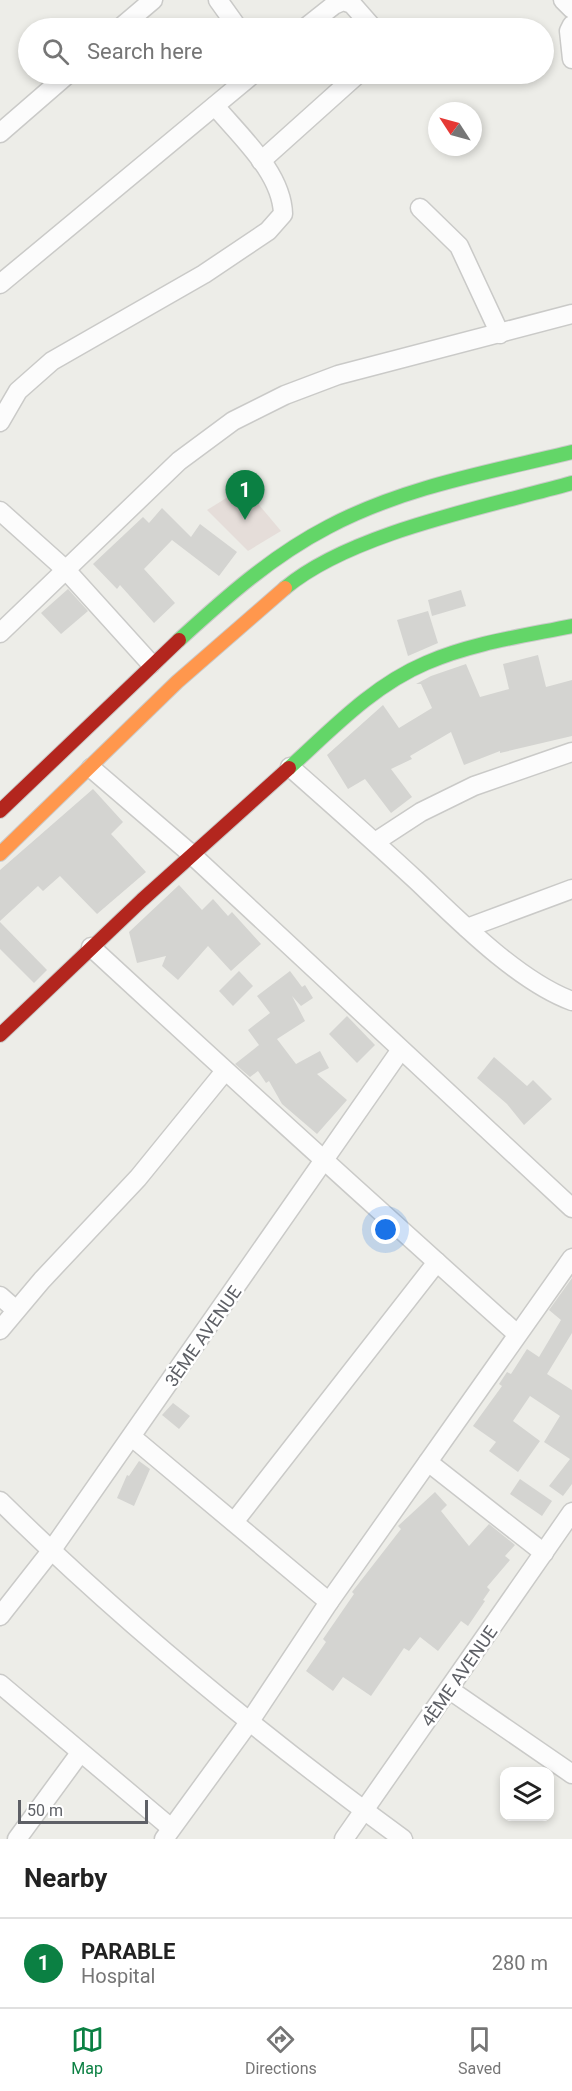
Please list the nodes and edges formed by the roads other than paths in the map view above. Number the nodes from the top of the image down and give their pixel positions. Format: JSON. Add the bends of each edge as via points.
{"nodes":[{"id":1,"x":153,"y":0,"type":"edge"},
{"id":2,"x":218,"y":0,"type":"edge"},
{"id":3,"x":563,"y":0,"type":"edge"},
{"id":4,"x":572,"y":9,"type":"edge"},
{"id":5,"x":132,"y":18,"type":"edge"},
{"id":6,"x":231,"y":18,"type":"edge"},
{"id":7,"x":317,"y":18,"type":"edge"},
{"id":8,"x":364,"y":18,"type":"edge"},
{"id":9,"x":572,"y":25,"type":"edge"},
{"id":10,"x":572,"y":59,"type":"edge"},
{"id":11,"x":56,"y":84,"type":"edge"},
{"id":12,"x":241,"y":84,"type":"edge"},
{"id":13,"x":347,"y":84,"type":"edge"},
{"id":14,"x":215,"y":106,"type":"junction"},
{"id":15,"x":0,"y":133,"type":"edge"},
{"id":16,"x":261,"y":161,"type":"junction"},
{"id":17,"x":420,"y":208,"type":"dead end"},
{"id":18,"x":0,"y":284,"type":"edge"},
{"id":19,"x":572,"y":314,"type":"edge"},
{"id":20,"x":500,"y":334,"type":"junction"},
{"id":21,"x":0,"y":422,"type":"edge"},
{"id":22,"x":572,"y":452,"type":"edge"},
{"id":23,"x":572,"y":483,"type":"edge"},
{"id":24,"x":0,"y":511,"type":"edge"},
{"id":25,"x":66,"y":570,"type":"junction"},
{"id":26,"x":572,"y":626,"type":"edge"},
{"id":27,"x":0,"y":633,"type":"edge"},
{"id":28,"x":152,"y":664,"type":"junction"},
{"id":29,"x":572,"y":752,"type":"edge"},
{"id":30,"x":290,"y":767,"type":"junction"},
{"id":31,"x":91,"y":768,"type":"junction"},
{"id":32,"x":0,"y":811,"type":"edge"},
{"id":33,"x":375,"y":842,"type":"junction"},
{"id":34,"x":190,"y":853,"type":"junction"},
{"id":35,"x":0,"y":854,"type":"edge"},
{"id":36,"x":572,"y":889,"type":"edge"},
{"id":37,"x":467,"y":928,"type":"junction"},
{"id":38,"x":91,"y":947,"type":"junction"},
{"id":39,"x":572,"y":1001,"type":"edge"},
{"id":40,"x":0,"y":1035,"type":"edge"},
{"id":41,"x":400,"y":1051,"type":"junction"},
{"id":42,"x":225,"y":1071,"type":"junction"},
{"id":43,"x":323,"y":1162,"type":"junction"},
{"id":44,"x":572,"y":1208,"type":"edge"},
{"id":45,"x":572,"y":1258,"type":"edge"},
{"id":46,"x":437,"y":1262,"type":"junction"},
{"id":47,"x":0,"y":1296,"type":"edge"},
{"id":48,"x":16,"y":1310,"type":"junction"},
{"id":49,"x":0,"y":1330,"type":"edge"},
{"id":50,"x":517,"y":1334,"type":"junction"},
{"id":51,"x":132,"y":1437,"type":"junction"},
{"id":52,"x":428,"y":1462,"type":"junction"},
{"id":53,"x":0,"y":1501,"type":"edge"},
{"id":54,"x":572,"y":1512,"type":"edge"},
{"id":55,"x":234,"y":1522,"type":"junction"},
{"id":56,"x":51,"y":1551,"type":"junction"},
{"id":57,"x":544,"y":1553,"type":"junction"},
{"id":58,"x":329,"y":1602,"type":"junction"},
{"id":59,"x":0,"y":1616,"type":"edge"},
{"id":60,"x":0,"y":1684,"type":"edge"},
{"id":61,"x":450,"y":1690,"type":"junction"},
{"id":62,"x":250,"y":1721,"type":"junction"},
{"id":63,"x":80,"y":1753,"type":"junction"},
{"id":64,"x":569,"y":1766,"type":"edge"},
{"id":65,"x":364,"y":1811,"type":"junction"},
{"id":66,"x":168,"y":1834,"type":"edge"},
{"id":67,"x":17,"y":1839,"type":"edge"},
{"id":68,"x":344,"y":1839,"type":"edge"},
{"id":69,"x":403,"y":1839,"type":"edge"}],
"edges":[{"from":1,"to":5,"type":"street"},
{"from":2,"to":6,"type":"street"},
{"from":3,"to":4,"type":"street"},
{"from":7,"to":8,"type":"street","via":[[343,1],[352,4]]},
{"from":9,"to":10,"type":"street"},
{"from":11,"to":15,"type":"street"},
{"from":12,"to":14,"type":"street"},
{"from":13,"to":16,"type":"street"},
{"from":14,"to":16,"type":"street"},
{"from":14,"to":18,"type":"street"},
{"from":16,"to":21,"type":"street","via":[[283,197],[283,214],[268,231],[204,274],[52,361],[18,391]]},
{"from":17,"to":20,"type":"street","via":[[459,246]]},
{"from":19,"to":20,"type":"street"},
{"from":20,"to":25,"type":"street","via":[[338,375],[233,421],[179,461]]},
{"from":22,"to":28,"type":"street","via":[[404,496],[330,525],[282,553]]},
{"from":23,"to":31,"type":"street","via":[[345,551],[293,581],[218,645]]},
{"from":24,"to":25,"type":"street"},
{"from":25,"to":27,"type":"street"},
{"from":25,"to":28,"type":"street"},
{"from":26,"to":30,"type":"street","via":[[451,655],[407,672],[352,708]]},
{"from":28,"to":32,"type":"street"},
{"from":29,"to":33,"type":"street","via":[[474,786],[421,812]]},
{"from":30,"to":33,"type":"street"},
{"from":30,"to":34,"type":"street"},
{"from":31,"to":34,"type":"street"},
{"from":31,"to":35,"type":"street"},
{"from":33,"to":37,"type":"street"},
{"from":34,"to":38,"type":"street"},
{"from":34,"to":41,"type":"street"},
{"from":36,"to":37,"type":"street"},
{"from":37,"to":39,"type":"street","via":[[531,978]]},
{"from":38,"to":40,"type":"street"},
{"from":38,"to":42,"type":"street"},
{"from":41,"to":43,"type":"street","name":"3ÈME AVENUE"},
{"from":41,"to":44,"type":"street"},
{"from":42,"to":43,"type":"street"},
{"from":42,"to":48,"type":"street","via":[[138,1178]]},
{"from":43,"to":46,"type":"street"},
{"from":43,"to":51,"type":"street","name":"3ÈME AVENUE"},
{"from":45,"to":50,"type":"street"},
{"from":46,"to":50,"type":"street"},
{"from":46,"to":55,"type":"street"},
{"from":47,"to":48,"type":"street"},
{"from":48,"to":49,"type":"street"},
{"from":50,"to":52,"type":"street"},
{"from":51,"to":55,"type":"street"},
{"from":51,"to":56,"type":"street","name":"3ÈME AVENUE"},
{"from":52,"to":57,"type":"street"},
{"from":52,"to":58,"type":"street"},
{"from":53,"to":56,"type":"street"},
{"from":54,"to":57,"type":"street","name":"4ÈME AVENUE"},
{"from":55,"to":58,"type":"street"},
{"from":56,"to":59,"type":"street","name":"3ÈME AVENUE"},
{"from":56,"to":62,"type":"street"},
{"from":57,"to":61,"type":"street","name":"4ÈME AVENUE"},
{"from":58,"to":62,"type":"street"},
{"from":60,"to":63,"type":"street"},
{"from":61,"to":64,"type":"street"},
{"from":61,"to":65,"type":"street","name":"4ÈME AVENUE"},
{"from":62,"to":65,"type":"street"},
{"from":62,"to":66,"type":"street"},
{"from":63,"to":66,"type":"street"},
{"from":63,"to":67,"type":"street"},
{"from":65,"to":68,"type":"street","name":"4ÈME AVENUE"},
{"from":65,"to":69,"type":"street"}]}
